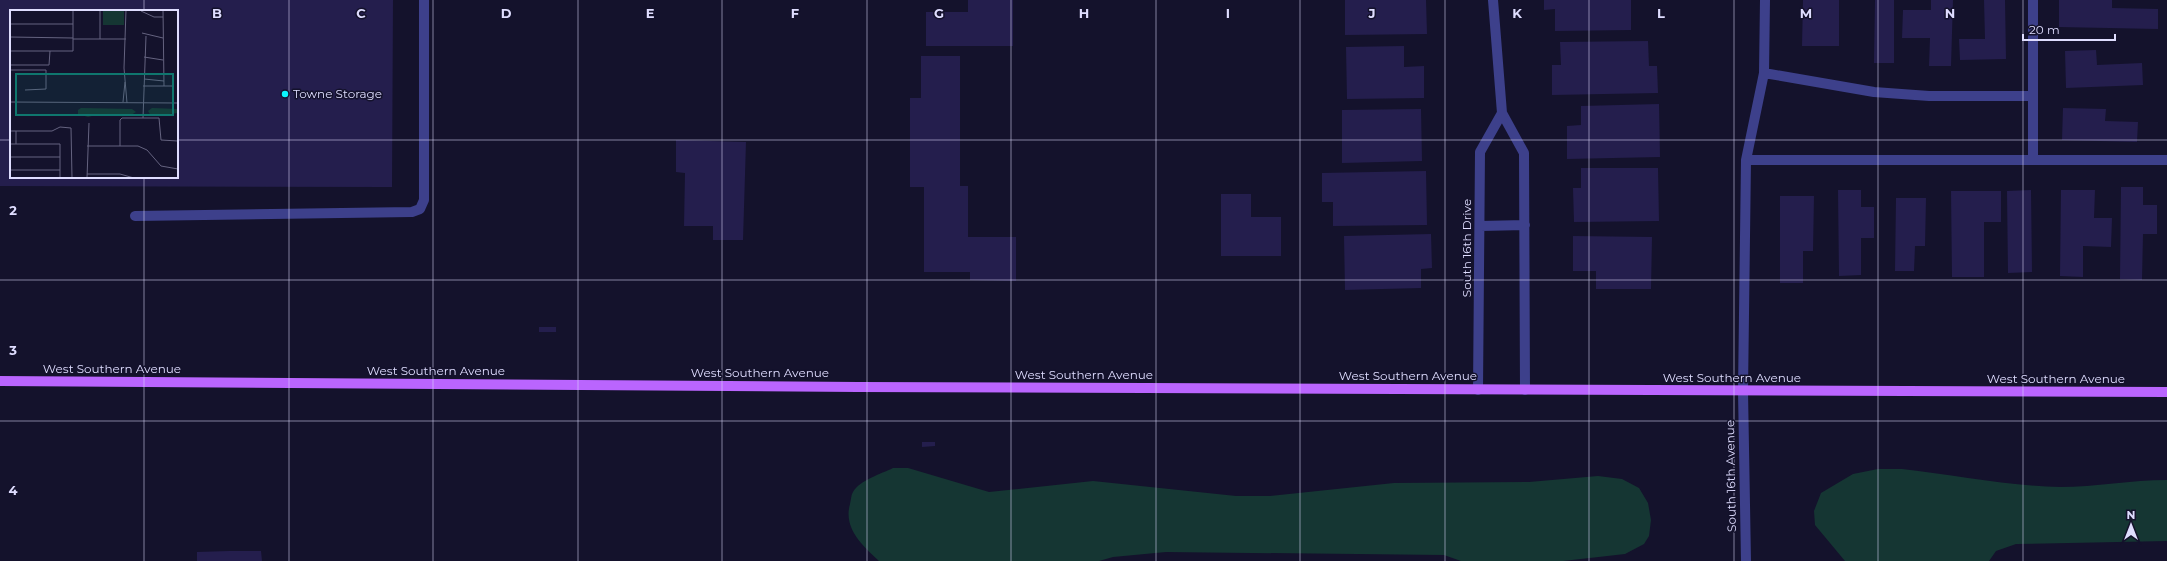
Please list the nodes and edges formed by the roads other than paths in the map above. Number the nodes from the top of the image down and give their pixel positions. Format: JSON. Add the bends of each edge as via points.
{"nodes":[{"id":1,"x":424,"y":0,"type":"edge"},
{"id":2,"x":1493,"y":0,"type":"edge"},
{"id":3,"x":1765,"y":0,"type":"edge"},
{"id":4,"x":2033,"y":0,"type":"edge"},
{"id":5,"x":1764,"y":73,"type":"junction"},
{"id":6,"x":2033,"y":96,"type":"junction"},
{"id":7,"x":1502,"y":113,"type":"junction"},
{"id":8,"x":1746,"y":160,"type":"junction"},
{"id":9,"x":2033,"y":160,"type":"junction"},
{"id":10,"x":2167,"y":160,"type":"edge"},
{"id":11,"x":135,"y":216,"type":"dead end"},
{"id":12,"x":1525,"y":225,"type":"junction"},
{"id":13,"x":1480,"y":226,"type":"junction"},
{"id":14,"x":0,"y":381,"type":"edge"},
{"id":15,"x":1478,"y":390,"type":"junction"},
{"id":16,"x":1525,"y":390,"type":"junction"},
{"id":17,"x":1743,"y":391,"type":"junction"},
{"id":18,"x":2167,"y":392,"type":"edge"},
{"id":19,"x":1746,"y":561,"type":"edge"}],
"edges":[{"from":1,"to":11,"type":"street","via":[[424,200],[420,209],[412,212]]},
{"from":2,"to":7,"type":"street"},
{"from":3,"to":5,"type":"street","name":"South 16th Avenue"},
{"from":4,"to":6,"type":"street"},
{"from":5,"to":6,"type":"street","via":[[1880,92],[1929,96]]},
{"from":5,"to":8,"type":"street","name":"South 16th Avenue"},
{"from":6,"to":9,"type":"street"},
{"from":7,"to":12,"type":"street","via":[[1524,153]]},
{"from":7,"to":13,"type":"street","name":"South 16th Drive","via":[[1480,152]]},
{"from":8,"to":9,"type":"street"},
{"from":8,"to":17,"type":"street","name":"South 16th Avenue"},
{"from":9,"to":10,"type":"street"},
{"from":12,"to":13,"type":"street"},
{"from":12,"to":16,"type":"street"},
{"from":13,"to":15,"type":"street","name":"South 16th Drive"},
{"from":14,"to":15,"type":"main road","name":"West Southern Avenue"},
{"from":15,"to":16,"type":"main road","name":"West Southern Avenue"},
{"from":16,"to":17,"type":"main road","name":"West Southern Avenue"},
{"from":17,"to":18,"type":"main road","name":"West Southern Avenue"},
{"from":17,"to":19,"type":"street","name":"South 16th Avenue"}]}
